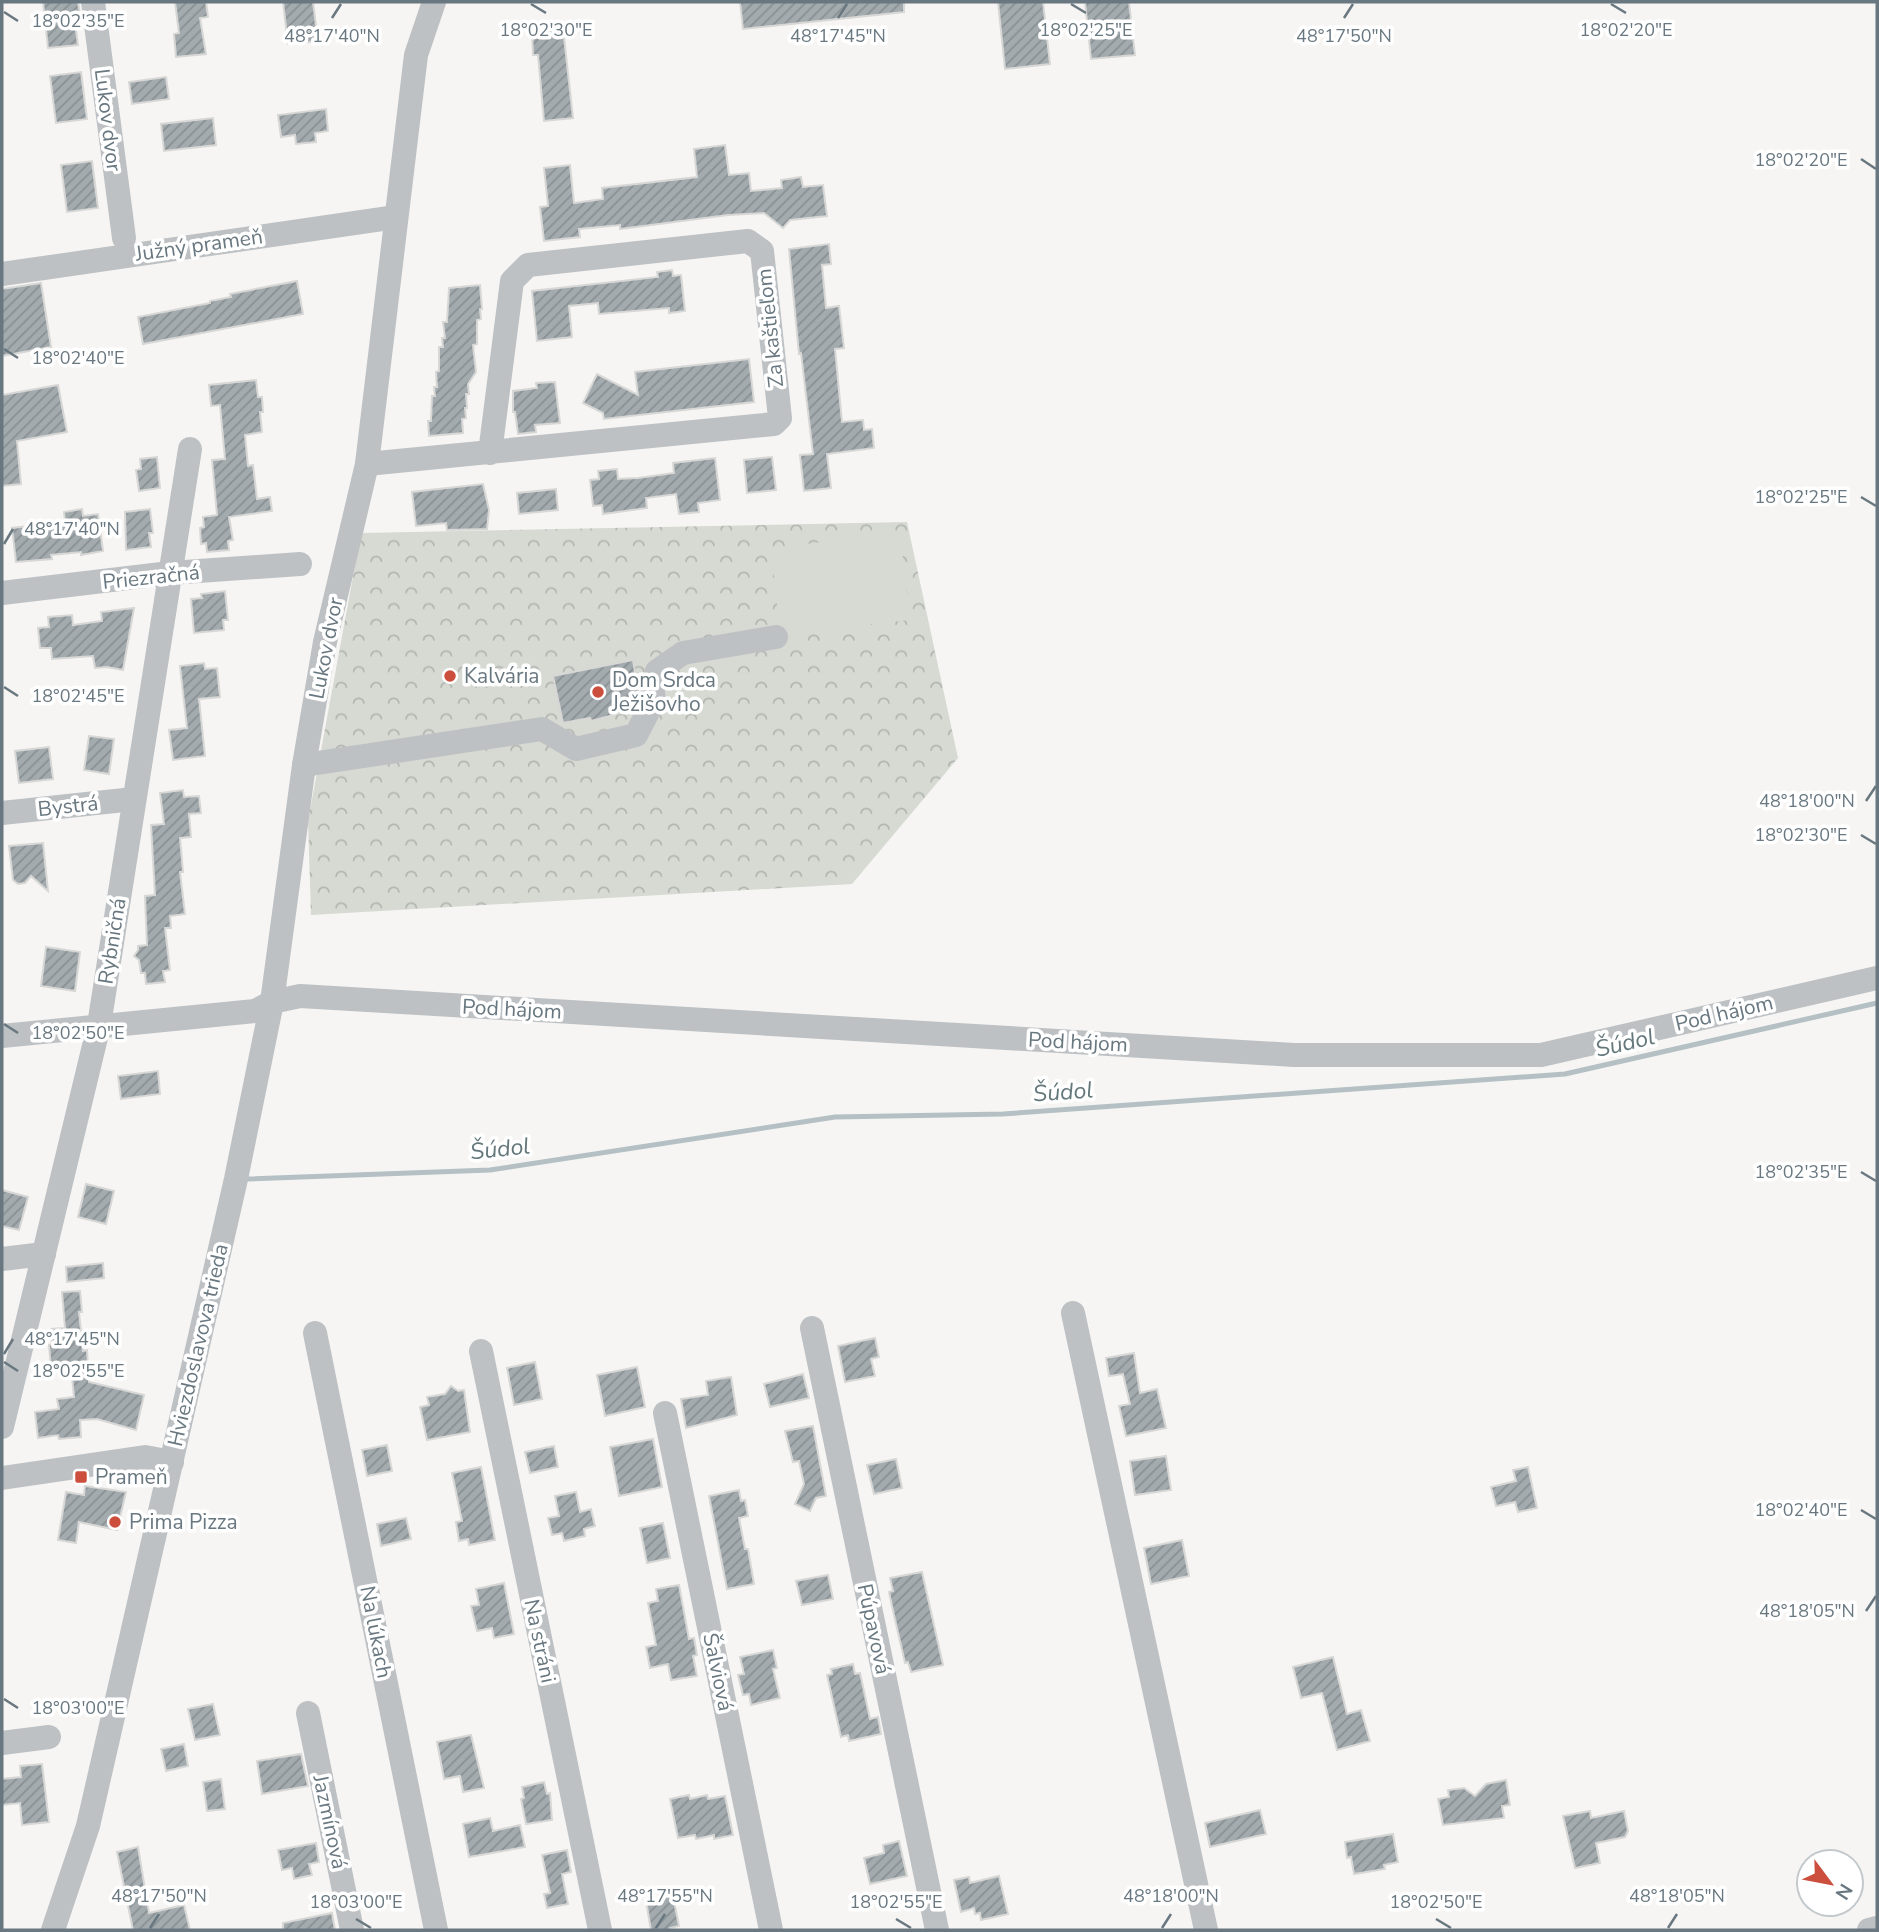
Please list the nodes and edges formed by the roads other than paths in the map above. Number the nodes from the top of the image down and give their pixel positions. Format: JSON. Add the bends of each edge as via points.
{"nodes":[{"id":1,"x":93,"y":2,"type":"edge"},
{"id":2,"x":434,"y":2,"type":"edge"},
{"id":3,"x":396,"y":216,"type":"junction"},
{"id":4,"x":124,"y":238,"type":"dead end"},
{"id":5,"x":2,"y":274,"type":"edge"},
{"id":6,"x":190,"y":449,"type":"dead end"},
{"id":7,"x":490,"y":453,"type":"junction"},
{"id":8,"x":367,"y":464,"type":"junction"},
{"id":9,"x":300,"y":564,"type":"dead end"},
{"id":10,"x":170,"y":573,"type":"junction"},
{"id":11,"x":2,"y":593,"type":"edge"},
{"id":12,"x":776,"y":637,"type":"dead end"},
{"id":13,"x":304,"y":765,"type":"junction"},
{"id":14,"x":134,"y":799,"type":"junction"},
{"id":15,"x":2,"y":813,"type":"edge"},
{"id":16,"x":1877,"y":978,"type":"edge"},
{"id":17,"x":272,"y":1002,"type":"junction"},
{"id":18,"x":99,"y":1025,"type":"junction"},
{"id":19,"x":2,"y":1036,"type":"edge"},
{"id":20,"x":44,"y":1254,"type":"junction"},
{"id":21,"x":2,"y":1259,"type":"edge"},
{"id":22,"x":1073,"y":1313,"type":"dead end"},
{"id":23,"x":812,"y":1328,"type":"dead end"},
{"id":24,"x":315,"y":1333,"type":"dead end"},
{"id":25,"x":481,"y":1351,"type":"dead end"},
{"id":26,"x":665,"y":1413,"type":"dead end"},
{"id":27,"x":2,"y":1427,"type":"edge"},
{"id":28,"x":172,"y":1462,"type":"junction"},
{"id":29,"x":2,"y":1478,"type":"edge"},
{"id":30,"x":307,"y":1713,"type":"dead end"},
{"id":31,"x":49,"y":1737,"type":"dead end"},
{"id":32,"x":2,"y":1743,"type":"edge"},
{"id":33,"x":1877,"y":1928,"type":"edge"},
{"id":34,"x":54,"y":1930,"type":"edge"},
{"id":35,"x":352,"y":1930,"type":"edge"},
{"id":36,"x":436,"y":1930,"type":"edge"},
{"id":37,"x":600,"y":1930,"type":"edge"},
{"id":38,"x":771,"y":1930,"type":"edge"},
{"id":39,"x":937,"y":1930,"type":"edge"},
{"id":40,"x":1206,"y":1930,"type":"edge"},
{"id":41,"x":1869,"y":1930,"type":"edge"}],
"edges":[{"from":1,"to":4,"type":"street","name":"Lukov dvor"},
{"from":2,"to":3,"type":"street","name":"Lukov dvor","via":[[416,55]]},
{"from":3,"to":5,"type":"street","name":"Južný prameň"},
{"from":3,"to":8,"type":"street","name":"Lukov dvor"},
{"from":6,"to":10,"type":"street","name":"Rybničná"},
{"from":7,"to":7,"type":"street","name":"Za kaštieľom","via":[[775,424],[780,418],[762,251],[748,241],[528,265],[512,281]]},
{"from":7,"to":8,"type":"street","name":"Za kaštieľom"},
{"from":8,"to":13,"type":"street","name":"Lukov dvor","via":[[326,642]]},
{"from":9,"to":10,"type":"street","name":"Priezračná"},
{"from":10,"to":11,"type":"street","name":"Priezračná"},
{"from":10,"to":14,"type":"street","name":"Rybničná"},
{"from":12,"to":13,"type":"street","via":[[684,653],[657,671],[654,700],[636,735],[576,749],[542,729]]},
{"from":13,"to":17,"type":"street","name":"Lukov dvor"},
{"from":14,"to":15,"type":"street","name":"Bystrá"},
{"from":14,"to":18,"type":"street","name":"Rybničná"},
{"from":16,"to":17,"type":"street","name":"Pod hájom","via":[[1541,1055],[1294,1055],[300,996]]},
{"from":17,"to":18,"type":"street","name":"Pod hájom","via":[[252,1011]]},
{"from":17,"to":28,"type":"street","name":"Hviezdoslavova trieda"},
{"from":18,"to":19,"type":"street","name":"Pod hájom"},
{"from":18,"to":20,"type":"street","name":"Rybničná"},
{"from":20,"to":21,"type":"street"},
{"from":20,"to":27,"type":"street","name":"Rybničná"},
{"from":22,"to":40,"type":"street"},
{"from":23,"to":39,"type":"street","name":"Púpavová"},
{"from":24,"to":36,"type":"street","name":"Na lúkach"},
{"from":25,"to":37,"type":"street","name":"Na stráni"},
{"from":26,"to":38,"type":"street","name":"Šalviová"},
{"from":28,"to":29,"type":"street","via":[[145,1457]]},
{"from":28,"to":34,"type":"street","name":"Hviezdoslavova trieda","via":[[88,1826]]},
{"from":30,"to":35,"type":"street","name":"Jazmínová"},
{"from":31,"to":32,"type":"street"},
{"from":33,"to":41,"type":"street"}]}
